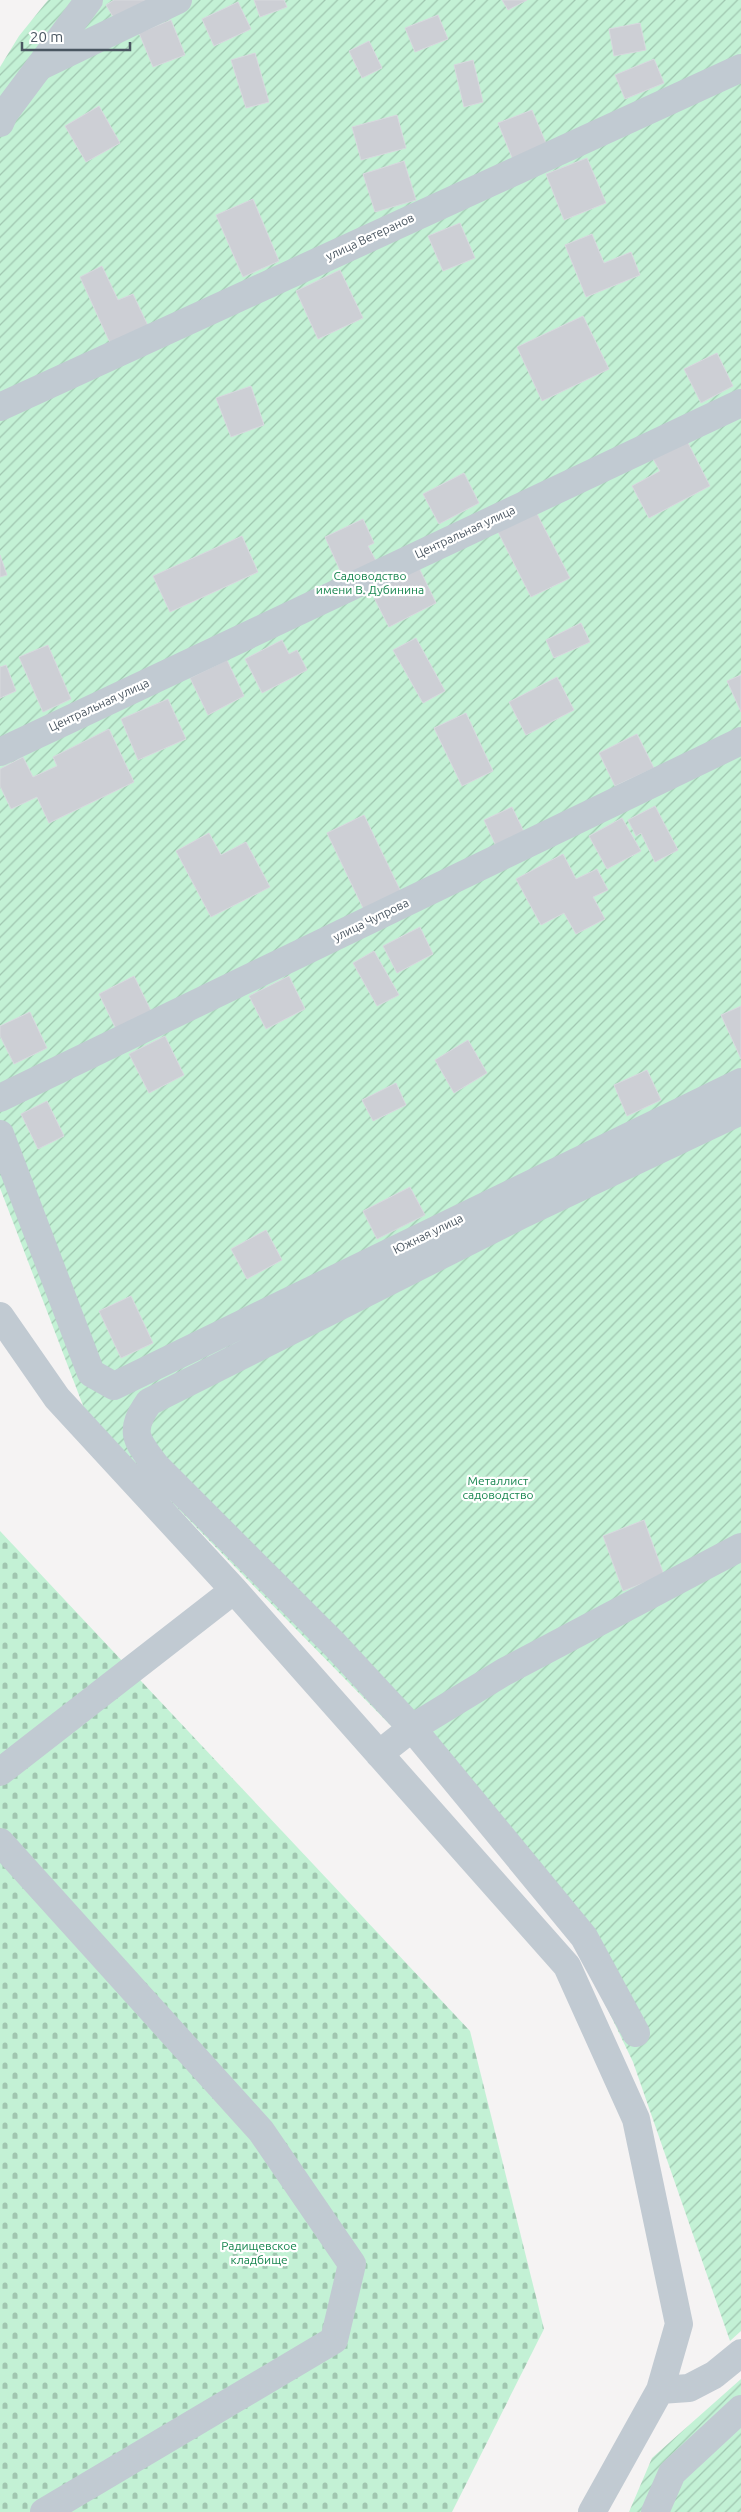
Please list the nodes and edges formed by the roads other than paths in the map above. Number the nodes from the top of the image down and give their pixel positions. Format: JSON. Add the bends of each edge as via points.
{"nodes":[{"id":1,"x":89,"y":0,"type":"edge"},
{"id":2,"x":178,"y":0,"type":"edge"},
{"id":3,"x":39,"y":67,"type":"junction"},
{"id":4,"x":741,"y":68,"type":"edge"},
{"id":5,"x":0,"y":123,"type":"edge"},
{"id":6,"x":741,"y":402,"type":"edge"},
{"id":7,"x":0,"y":407,"type":"edge"},
{"id":8,"x":741,"y":741,"type":"edge"},
{"id":9,"x":0,"y":752,"type":"edge"},
{"id":10,"x":741,"y":1082,"type":"edge"},
{"id":11,"x":0,"y":1098,"type":"edge"},
{"id":12,"x":741,"y":1111,"type":"edge"},
{"id":13,"x":0,"y":1134,"type":"edge"},
{"id":14,"x":0,"y":1316,"type":"edge"},
{"id":15,"x":741,"y":1547,"type":"edge"},
{"id":16,"x":234,"y":1590,"type":"junction"},
{"id":17,"x":412,"y":1728,"type":"junction"},
{"id":18,"x":379,"y":1754,"type":"junction"},
{"id":19,"x":0,"y":1772,"type":"edge"},
{"id":20,"x":0,"y":1842,"type":"edge"},
{"id":21,"x":636,"y":2033,"type":"dead end"},
{"id":22,"x":741,"y":2353,"type":"edge"},
{"id":23,"x":660,"y":2390,"type":"junction"},
{"id":24,"x":741,"y":2409,"type":"edge"},
{"id":25,"x":44,"y":2512,"type":"edge"},
{"id":26,"x":592,"y":2512,"type":"edge"},
{"id":27,"x":655,"y":2512,"type":"edge"}],
"edges":[{"from":1,"to":3,"type":"street"},
{"from":2,"to":3,"type":"street"},
{"from":3,"to":5,"type":"street"},
{"from":4,"to":7,"type":"street","name":"улица Ветеранов"},
{"from":6,"to":9,"type":"street","name":"Центральная улица"},
{"from":8,"to":11,"type":"street","name":"улица Чупрова"},
{"from":10,"to":13,"type":"street","name":"Южная улица","via":[[114,1386],[91,1373]]},
{"from":12,"to":17,"type":"street","via":[[335,1307],[149,1402],[138,1418],[136,1431],[140,1446],[157,1467],[335,1645]]},
{"from":14,"to":16,"type":"street","via":[[57,1398]]},
{"from":15,"to":17,"type":"street","via":[[504,1672]]},
{"from":16,"to":18,"type":"street"},
{"from":16,"to":19,"type":"street"},
{"from":17,"to":18,"type":"street"},
{"from":17,"to":21,"type":"street","via":[[584,1937]]},
{"from":18,"to":23,"type":"street","via":[[567,1966],[636,2119],[679,2324]]},
{"from":20,"to":25,"type":"street","via":[[261,2131],[352,2264],[334,2340]]},
{"from":22,"to":23,"type":"street","via":[[714,2375],[689,2388]]},
{"from":23,"to":26,"type":"street"},
{"from":24,"to":27,"type":"street","via":[[672,2473]]}]}
